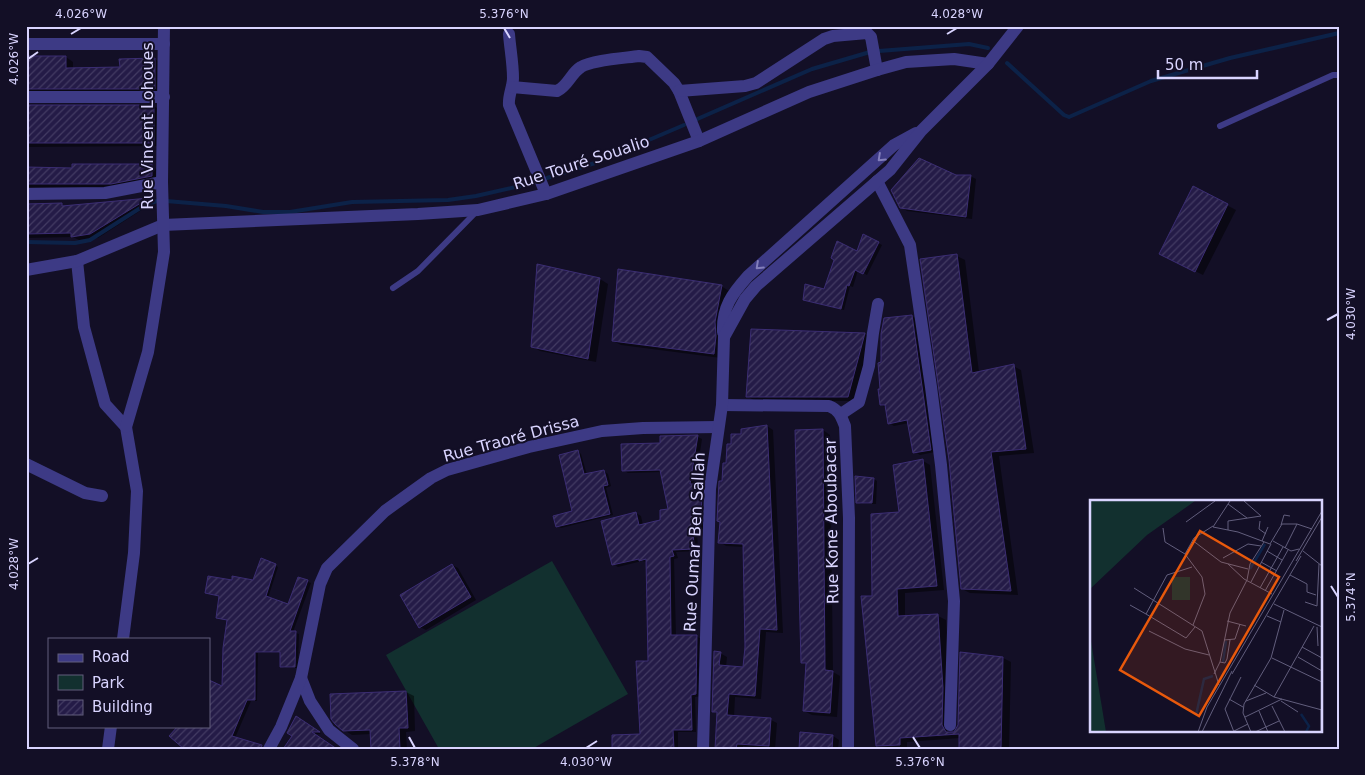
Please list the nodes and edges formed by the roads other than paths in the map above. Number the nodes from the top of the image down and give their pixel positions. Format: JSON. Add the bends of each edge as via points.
{"nodes":[{"id":1,"x":164,"y":26,"type":"edge"},
{"id":2,"x":1018,"y":26,"type":"edge"},
{"id":3,"x":509,"y":34,"type":"dead end"},
{"id":4,"x":26,"y":44,"type":"edge"},
{"id":5,"x":164,"y":44,"type":"junction"},
{"id":6,"x":988,"y":64,"type":"junction"},
{"id":7,"x":877,"y":70,"type":"junction"},
{"id":8,"x":1339,"y":75,"type":"edge"},
{"id":9,"x":512,"y":87,"type":"junction"},
{"id":10,"x":679,"y":90,"type":"junction"},
{"id":11,"x":26,"y":97,"type":"edge"},
{"id":12,"x":164,"y":97,"type":"junction"},
{"id":13,"x":1220,"y":126,"type":"dead end"},
{"id":14,"x":920,"y":131,"type":"junction"},
{"id":15,"x":699,"y":141,"type":"junction"},
{"id":16,"x":877,"y":181,"type":"junction"},
{"id":17,"x":162,"y":182,"type":"junction"},
{"id":18,"x":26,"y":194,"type":"edge"},
{"id":19,"x":546,"y":194,"type":"junction"},
{"id":20,"x":478,"y":210,"type":"junction"},
{"id":21,"x":163,"y":225,"type":"junction"},
{"id":22,"x":77,"y":261,"type":"junction"},
{"id":23,"x":26,"y":270,"type":"edge"},
{"id":24,"x":393,"y":288,"type":"dead end"},
{"id":25,"x":878,"y":304,"type":"dead end"},
{"id":26,"x":724,"y":337,"type":"junction"},
{"id":27,"x":722,"y":405,"type":"junction"},
{"id":28,"x":841,"y":414,"type":"junction"},
{"id":29,"x":126,"y":427,"type":"junction"},
{"id":30,"x":718,"y":428,"type":"junction"},
{"id":31,"x":26,"y":464,"type":"edge"},
{"id":32,"x":102,"y":496,"type":"dead end"},
{"id":33,"x":123,"y":638,"type":"edge"},
{"id":34,"x":301,"y":678,"type":"junction"},
{"id":35,"x":950,"y":725,"type":"dead end"},
{"id":36,"x":111,"y":728,"type":"edge"},
{"id":37,"x":108,"y":749,"type":"edge"},
{"id":38,"x":269,"y":749,"type":"edge"},
{"id":39,"x":353,"y":749,"type":"edge"},
{"id":40,"x":703,"y":749,"type":"edge"},
{"id":41,"x":848,"y":749,"type":"edge"}],
"edges":[{"from":1,"to":5,"type":"street","name":"Rue Vincent Lohoues"},
{"from":2,"to":6,"type":"street","name":"Rue Oumar Ben Sallah"},
{"from":3,"to":9,"type":"street"},
{"from":4,"to":5,"type":"street"},
{"from":5,"to":12,"type":"street","name":"Rue Vincent Lohoues"},
{"from":6,"to":7,"type":"street","name":"Rue Touré Soualio","via":[[954,59],[906,62]]},
{"from":6,"to":14,"type":"street","name":"Rue Oumar Ben Sallah"},
{"from":7,"to":10,"type":"street","via":[[871,38],[867,33],[832,36],[745,86]]},
{"from":7,"to":15,"type":"street","name":"Rue Touré Soualio","via":[[809,92]]},
{"from":8,"to":13,"type":"lane"},
{"from":9,"to":10,"type":"street","via":[[557,91],[587,64],[639,56],[647,57]]},
{"from":9,"to":19,"type":"street","via":[[509,105]]},
{"from":10,"to":15,"type":"street"},
{"from":11,"to":12,"type":"street"},
{"from":12,"to":17,"type":"street","name":"Rue Vincent Lohoues"},
{"from":14,"to":16,"type":"street","name":"Rue Oumar Ben Sallah","via":[[902,156]]},
{"from":14,"to":26,"type":"street","name":"Rue Oumar Ben Sallah","one_way":true,"via":[[894,145],[748,276],[727,304]]},
{"from":15,"to":19,"type":"street","name":"Rue Touré Soualio"},
{"from":16,"to":26,"type":"street","name":"Rue Oumar Ben Sallah","via":[[756,286]]},
{"from":16,"to":35,"type":"street","via":[[910,245],[931,387],[954,601]]},
{"from":17,"to":18,"type":"street","via":[[105,193]]},
{"from":17,"to":21,"type":"street","name":"Rue Vincent Lohoues"},
{"from":19,"to":20,"type":"street","name":"Rue Touré Soualio"},
{"from":20,"to":21,"type":"street","name":"Rue Touré Soualio"},
{"from":20,"to":24,"type":"lane","via":[[418,272]]},
{"from":21,"to":22,"type":"street","name":"Rue Touré Soualio"},
{"from":21,"to":29,"type":"street","name":"Rue Vincent Lohoues","via":[[164,252],[148,352]]},
{"from":22,"to":23,"type":"street","name":"Rue Touré Soualio"},
{"from":22,"to":29,"type":"street","via":[[84,327],[105,404]]},
{"from":25,"to":28,"type":"street","via":[[869,366],[859,402]]},
{"from":26,"to":27,"type":"street","name":"Rue Oumar Ben Sallah"},
{"from":27,"to":28,"type":"street","name":"Rue Kone Aboubacar","via":[[829,406]]},
{"from":27,"to":30,"type":"street","name":"Rue Oumar Ben Sallah"},
{"from":28,"to":41,"type":"street","name":"Rue Kone Aboubacar","via":[[845,426],[849,518]]},
{"from":29,"to":33,"type":"street","via":[[137,491],[134,553]]},
{"from":30,"to":34,"type":"street","name":"Rue Traoré Drissa","via":[[602,431],[528,446],[447,470],[431,478],[385,511],[327,568],[320,584]]},
{"from":30,"to":40,"type":"street","name":"Rue Oumar Ben Sallah","via":[[710,488]]},
{"from":31,"to":32,"type":"street","via":[[85,493]]},
{"from":34,"to":38,"type":"street","name":"Rue Traoré Drissa"},
{"from":34,"to":39,"type":"street","via":[[310,701],[329,730]]},
{"from":36,"to":37,"type":"street"}]}
